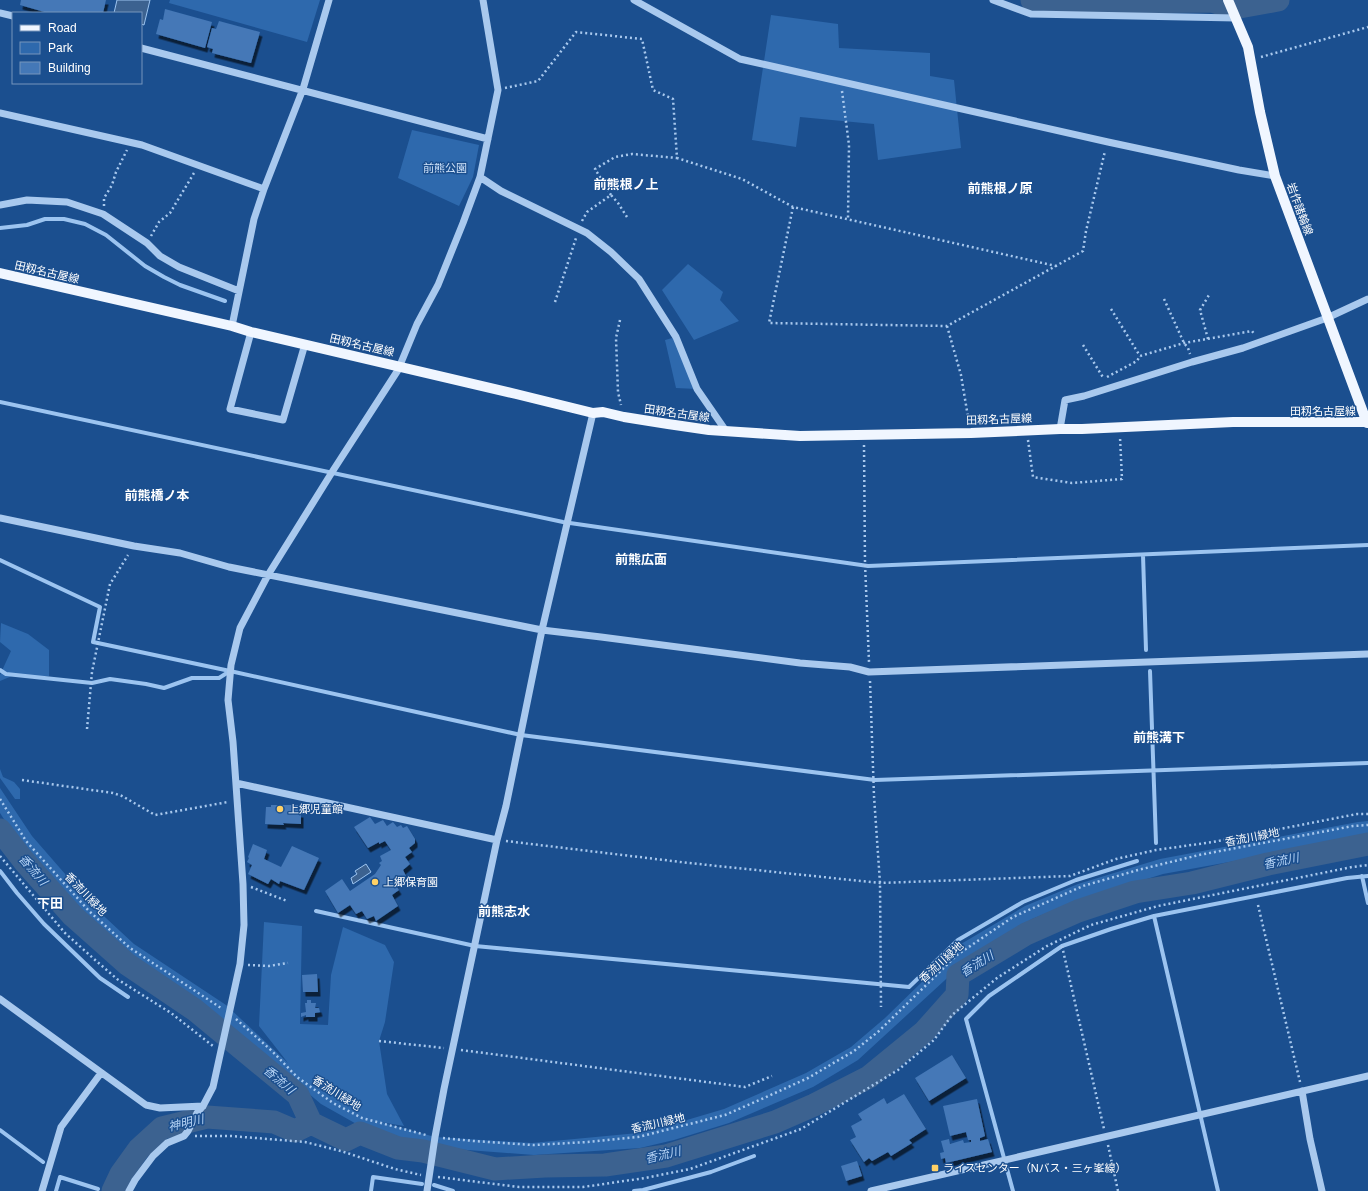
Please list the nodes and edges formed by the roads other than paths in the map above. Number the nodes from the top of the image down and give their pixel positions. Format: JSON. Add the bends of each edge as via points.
{"nodes":[{"id":1,"x":329,"y":0,"type":"edge"},
{"id":2,"x":483,"y":0,"type":"edge"},
{"id":3,"x":634,"y":0,"type":"edge"},
{"id":4,"x":993,"y":0,"type":"edge"},
{"id":5,"x":1228,"y":0,"type":"edge"},
{"id":6,"x":0,"y":13,"type":"edge"},
{"id":7,"x":12,"y":16,"type":"edge"},
{"id":8,"x":1236,"y":18,"type":"junction"},
{"id":9,"x":142,"y":48,"type":"edge"},
{"id":10,"x":303,"y":90,"type":"junction"},
{"id":11,"x":0,"y":113,"type":"edge"},
{"id":12,"x":488,"y":138,"type":"junction"},
{"id":13,"x":1275,"y":176,"type":"junction"},
{"id":14,"x":480,"y":177,"type":"junction"},
{"id":15,"x":264,"y":189,"type":"junction"},
{"id":16,"x":0,"y":205,"type":"edge"},
{"id":17,"x":0,"y":274,"type":"edge"},
{"id":18,"x":239,"y":291,"type":"junction"},
{"id":19,"x":1368,"y":299,"type":"edge"},
{"id":20,"x":1327,"y":318,"type":"junction"},
{"id":21,"x":232,"y":326,"type":"junction"},
{"id":22,"x":251,"y":332,"type":"junction"},
{"id":23,"x":305,"y":344,"type":"junction"},
{"id":24,"x":400,"y":367,"type":"junction"},
{"id":25,"x":593,"y":413,"type":"junction"},
{"id":26,"x":1368,"y":424,"type":"edge"},
{"id":27,"x":1060,"y":428,"type":"junction"},
{"id":28,"x":726,"y":431,"type":"junction"},
{"id":29,"x":0,"y":518,"type":"edge"},
{"id":30,"x":268,"y":575,"type":"junction"},
{"id":31,"x":542,"y":630,"type":"junction"},
{"id":32,"x":1368,"y":654,"type":"edge"},
{"id":33,"x":236,"y":783,"type":"junction"},
{"id":34,"x":497,"y":840,"type":"junction"},
{"id":35,"x":0,"y":999,"type":"edge"},
{"id":36,"x":101,"y":1074,"type":"junction"},
{"id":37,"x":1368,"y":1076,"type":"edge"},
{"id":38,"x":1302,"y":1091,"type":"junction"},
{"id":39,"x":202,"y":1106,"type":"junction"},
{"id":40,"x":888,"y":1189,"type":"edge"},
{"id":41,"x":42,"y":1191,"type":"edge"},
{"id":42,"x":129,"y":1191,"type":"edge"},
{"id":43,"x":427,"y":1191,"type":"edge"},
{"id":44,"x":871,"y":1191,"type":"edge"},
{"id":45,"x":1322,"y":1191,"type":"edge"}],
"edges":[{"from":1,"to":10,"type":"street"},
{"from":2,"to":12,"type":"street","via":[[498,90]]},
{"from":3,"to":13,"type":"street","via":[[740,59],[1108,142]]},
{"from":4,"to":8,"type":"street","via":[[1031,14]]},
{"from":5,"to":8,"type":"main road","name":"岩作諸輪線"},
{"from":6,"to":7,"type":"street"},
{"from":8,"to":13,"type":"main road","name":"岩作諸輪線","via":[[1248,47]]},
{"from":9,"to":10,"type":"street"},
{"from":10,"to":12,"type":"street"},
{"from":10,"to":15,"type":"street"},
{"from":11,"to":15,"type":"street","via":[[142,145]]},
{"from":12,"to":14,"type":"street"},
{"from":13,"to":20,"type":"main road","name":"岩作諸輪線"},
{"from":14,"to":24,"type":"street","via":[[438,285],[417,324]]},
{"from":14,"to":28,"type":"street","via":[[501,191],[587,233],[638,279],[676,337],[697,389]]},
{"from":15,"to":18,"type":"street","via":[[254,219]]},
{"from":16,"to":18,"type":"street","via":[[27,200],[67,202],[103,214],[179,267]]},
{"from":17,"to":21,"type":"main road","name":"田籾名古屋線"},
{"from":18,"to":21,"type":"street"},
{"from":19,"to":20,"type":"street"},
{"from":20,"to":26,"type":"main road","name":"岩作諸輪線"},
{"from":20,"to":27,"type":"street","via":[[1260,342],[1065,400]]},
{"from":21,"to":22,"type":"main road","name":"田籾名古屋線"},
{"from":22,"to":23,"type":"main road","name":"田籾名古屋線"},
{"from":22,"to":23,"type":"street","via":[[230,409],[283,420]]},
{"from":23,"to":24,"type":"main road","name":"田籾名古屋線"},
{"from":24,"to":25,"type":"main road","name":"田籾名古屋線"},
{"from":24,"to":30,"type":"street"},
{"from":25,"to":28,"type":"main road","name":"田籾名古屋線","via":[[603,412]]},
{"from":25,"to":31,"type":"street"},
{"from":26,"to":27,"type":"main road","name":"田籾名古屋線","via":[[1233,422]]},
{"from":27,"to":28,"type":"main road","name":"田籾名古屋線","via":[[971,433],[800,436]]},
{"from":29,"to":30,"type":"street","via":[[180,553]]},
{"from":30,"to":31,"type":"street"},
{"from":30,"to":33,"type":"street","via":[[240,628],[231,665],[228,700]]},
{"from":31,"to":32,"type":"street","via":[[850,667],[869,672]]},
{"from":31,"to":34,"type":"street"},
{"from":33,"to":34,"type":"street"},
{"from":33,"to":39,"type":"street","via":[[244,925],[240,964],[213,1087]]},
{"from":34,"to":43,"type":"street","via":[[452,1049]]},
{"from":35,"to":36,"type":"street"},
{"from":36,"to":39,"type":"street","via":[[146,1105],[160,1108]]},
{"from":36,"to":41,"type":"street","via":[[61,1127]]},
{"from":37,"to":38,"type":"street"},
{"from":38,"to":40,"type":"street"},
{"from":38,"to":45,"type":"street"},
{"from":39,"to":42,"type":"street","via":[[186,1134],[167,1143],[153,1156]]},
{"from":40,"to":44,"type":"street"}]}
